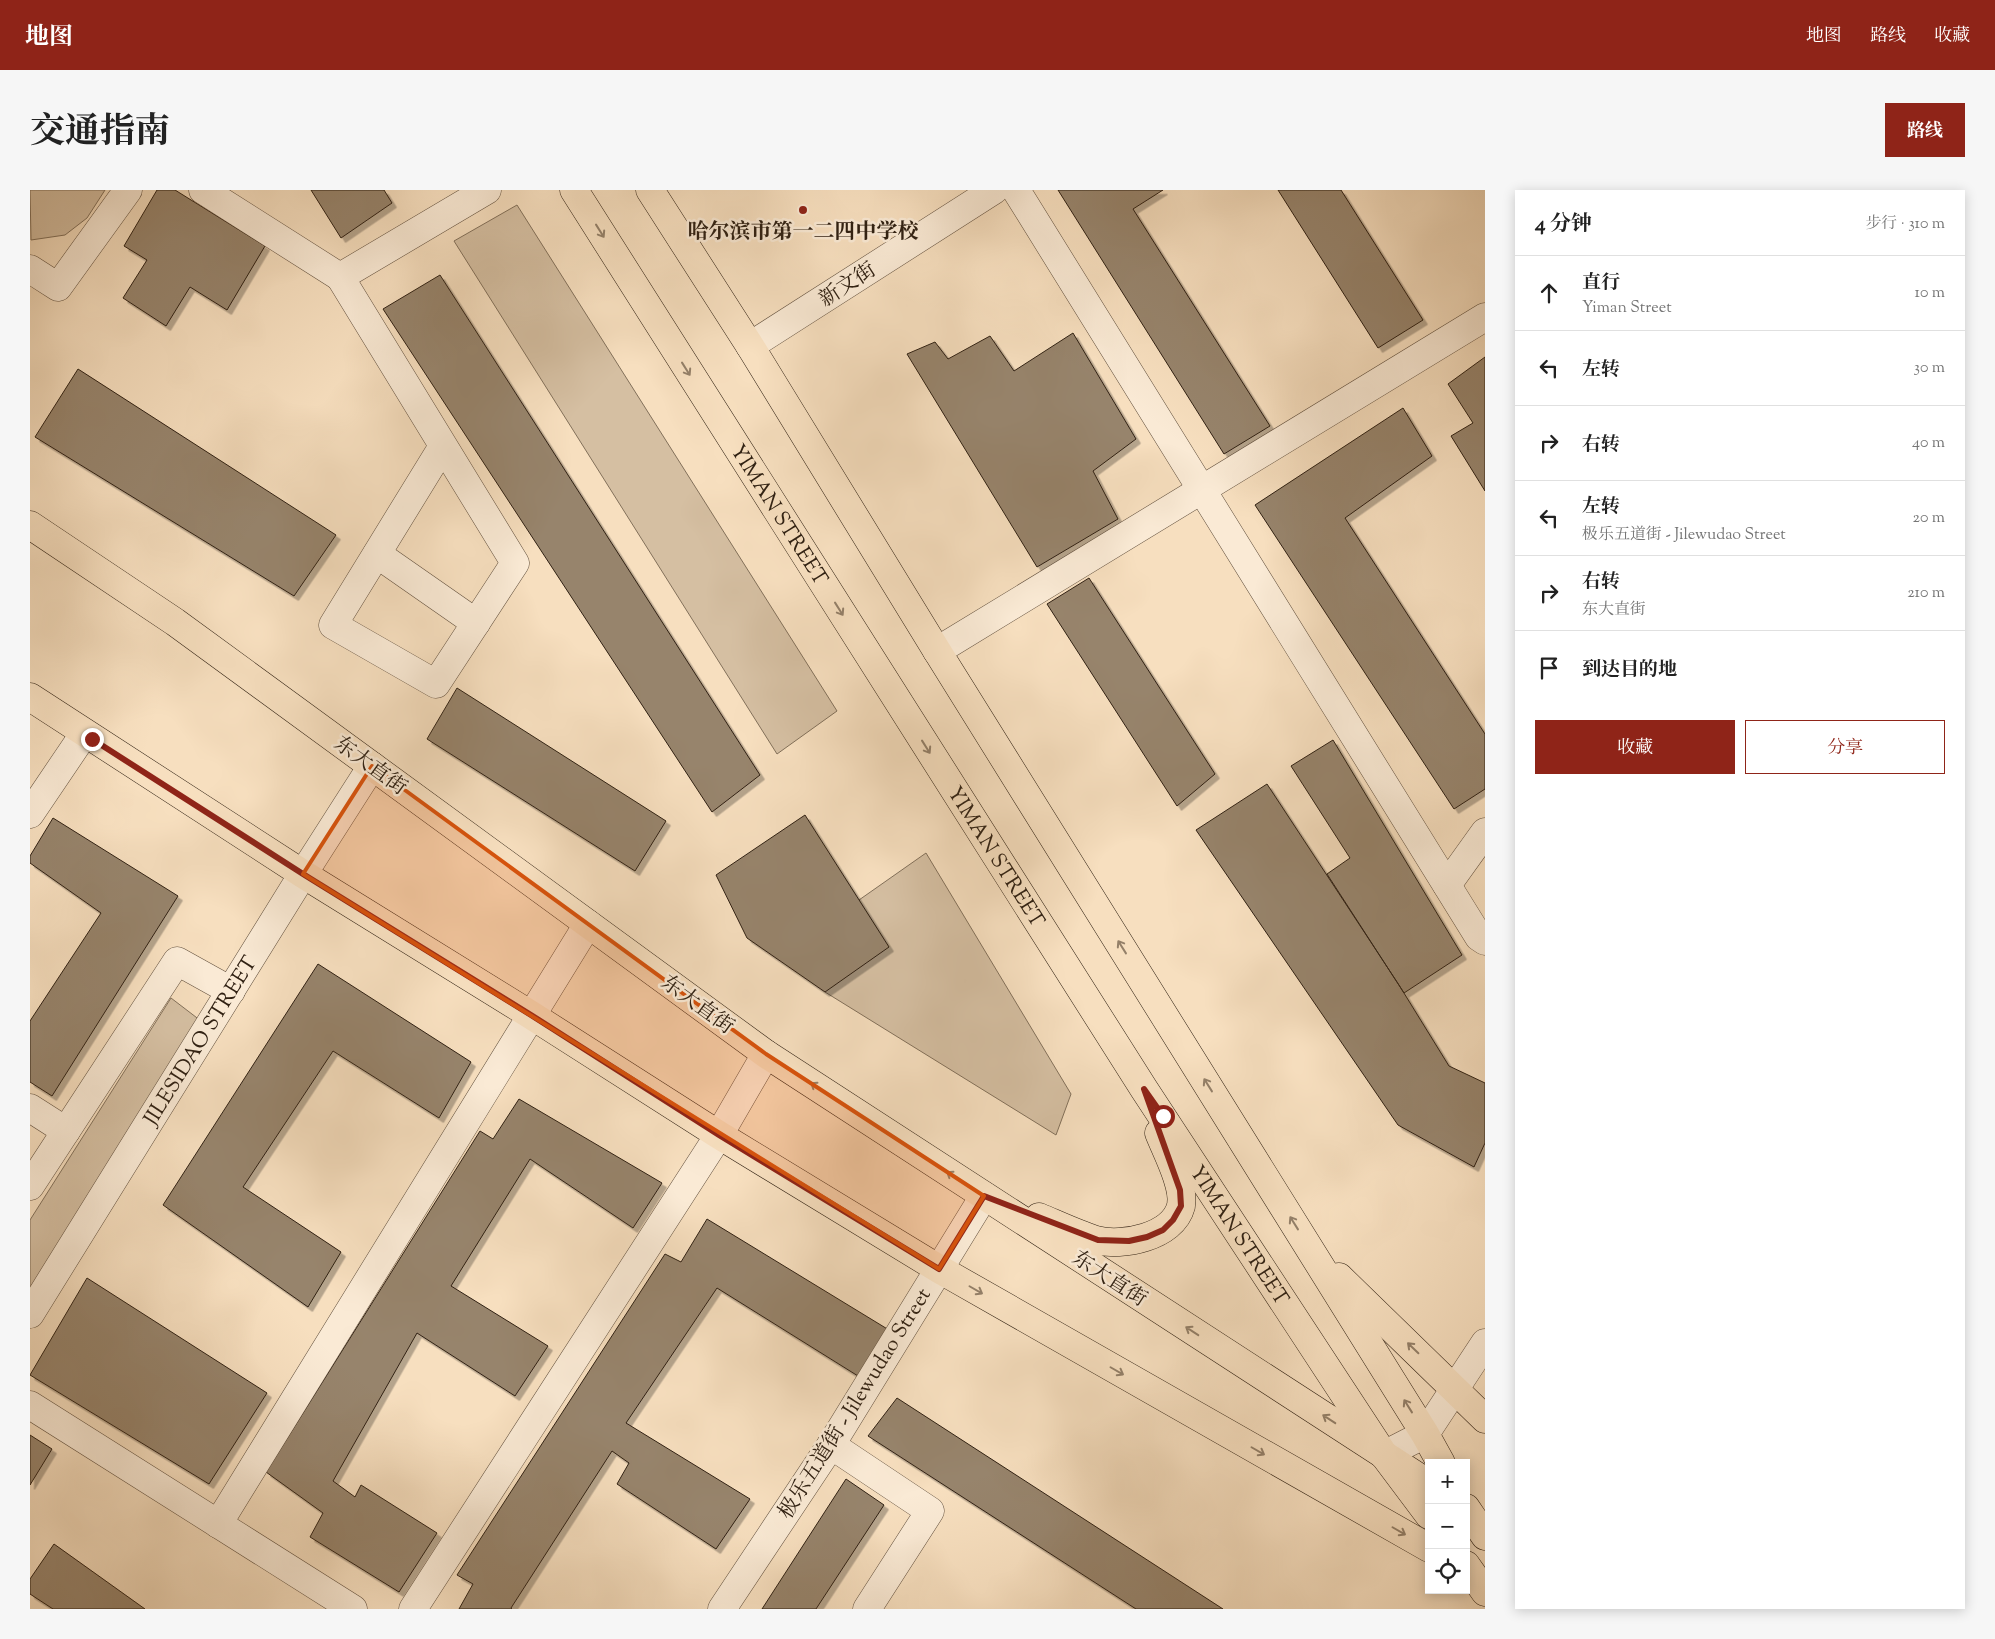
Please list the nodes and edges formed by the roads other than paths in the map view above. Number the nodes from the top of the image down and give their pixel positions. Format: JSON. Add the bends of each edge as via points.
{"nodes":[{"id":1,"x":128,"y":190,"type":"edge"},
{"id":2,"x":203,"y":190,"type":"edge"},
{"id":3,"x":487,"y":190,"type":"edge"},
{"id":4,"x":574,"y":190,"type":"edge"},
{"id":5,"x":650,"y":190,"type":"edge"},
{"id":6,"x":994,"y":190,"type":"edge"},
{"id":7,"x":1016,"y":190,"type":"edge"},
{"id":8,"x":30,"y":269,"type":"edge"},
{"id":9,"x":340,"y":277,"type":"junction"},
{"id":10,"x":1485,"y":318,"type":"edge"},
{"id":11,"x":750,"y":346,"type":"junction"},
{"id":12,"x":443,"y":446,"type":"junction"},
{"id":13,"x":1201,"y":490,"type":"junction"},
{"id":14,"x":30,"y":525,"type":"edge"},
{"id":15,"x":377,"y":554,"type":"junction"},
{"id":16,"x":476,"y":623,"type":"junction"},
{"id":17,"x":937,"y":650,"type":"junction"},
{"id":18,"x":30,"y":697,"type":"edge"},
{"id":19,"x":84,"y":734,"type":"junction"},
{"id":20,"x":372,"y":766,"type":"junction"},
{"id":21,"x":30,"y":814,"type":"edge"},
{"id":22,"x":1485,"y":832,"type":"edge"},
{"id":23,"x":303,"y":874,"type":"junction"},
{"id":24,"x":1447,"y":885,"type":"junction"},
{"id":25,"x":588,"y":924,"type":"junction"},
{"id":26,"x":1485,"y":941,"type":"edge"},
{"id":27,"x":231,"y":990,"type":"junction"},
{"id":28,"x":531,"y":1015,"type":"junction"},
{"id":29,"x":766,"y":1054,"type":"junction"},
{"id":30,"x":1144,"y":1089,"type":"junction"},
{"id":31,"x":30,"y":1108,"type":"edge"},
{"id":32,"x":66,"y":1131,"type":"junction"},
{"id":33,"x":719,"y":1135,"type":"junction"},
{"id":34,"x":30,"y":1186,"type":"edge"},
{"id":35,"x":984,"y":1196,"type":"junction"},
{"id":36,"x":1309,"y":1248,"type":"junction"},
{"id":37,"x":939,"y":1269,"type":"junction"},
{"id":38,"x":30,"y":1314,"type":"edge"},
{"id":39,"x":1485,"y":1343,"type":"edge"},
{"id":40,"x":1455,"y":1389,"type":"junction"},
{"id":41,"x":30,"y":1406,"type":"edge"},
{"id":42,"x":1485,"y":1419,"type":"edge"},
{"id":43,"x":1425,"y":1434,"type":"junction"},
{"id":44,"x":831,"y":1445,"type":"junction"},
{"id":45,"x":1384,"y":1455,"type":"junction"},
{"id":46,"x":1439,"y":1459,"type":"edge"},
{"id":47,"x":1425,"y":1481,"type":"edge"},
{"id":48,"x":1425,"y":1510,"type":"edge"},
{"id":49,"x":1470,"y":1511,"type":"edge"},
{"id":50,"x":1470,"y":1514,"type":"edge"},
{"id":51,"x":1485,"y":1520,"type":"edge"},
{"id":52,"x":218,"y":1524,"type":"junction"},
{"id":53,"x":1485,"y":1536,"type":"edge"},
{"id":54,"x":1425,"y":1546,"type":"edge"},
{"id":55,"x":353,"y":1609,"type":"edge"},
{"id":56,"x":413,"y":1609,"type":"edge"},
{"id":57,"x":722,"y":1609,"type":"edge"},
{"id":58,"x":867,"y":1609,"type":"edge"}],
"edges":[{"from":1,"to":8,"type":"street","via":[[58,287]]},
{"from":2,"to":9,"type":"street"},
{"from":3,"to":9,"type":"street"},
{"from":4,"to":30,"type":"main road","name":"YIMAN STREET","one_way":true},
{"from":5,"to":11,"type":"main road"},
{"from":6,"to":11,"type":"street","name":"新文街"},
{"from":7,"to":13,"type":"street"},
{"from":9,"to":12,"type":"street"},
{"from":10,"to":13,"type":"street"},
{"from":11,"to":17,"type":"main road"},
{"from":12,"to":15,"type":"street"},
{"from":12,"to":16,"type":"street","via":[[515,563]]},
{"from":13,"to":17,"type":"street"},
{"from":13,"to":24,"type":"street"},
{"from":14,"to":20,"type":"main road","name":"东大直街","via":[[175,622]]},
{"from":15,"to":16,"type":"street"},
{"from":15,"to":16,"type":"street","via":[[333,625],[436,684]]},
{"from":36,"to":17,"type":"main road","one_way":true},
{"from":18,"to":19,"type":"main road"},
{"from":19,"to":21,"type":"street"},
{"from":19,"to":23,"type":"main road"},
{"from":20,"to":23,"type":"street","name":"JILESIDAO STREET"},
{"from":20,"to":25,"type":"main road","name":"东大直街"},
{"from":22,"to":24,"type":"street"},
{"from":23,"to":27,"type":"street","name":"JILESIDAO STREET"},
{"from":23,"to":28,"type":"main road"},
{"from":24,"to":26,"type":"street","via":[[1479,937]]},
{"from":25,"to":28,"type":"street"},
{"from":25,"to":29,"type":"main road","name":"东大直街"},
{"from":27,"to":32,"type":"street","via":[[177,961]]},
{"from":27,"to":38,"type":"street","name":"JILESIDAO STREET"},
{"from":28,"to":33,"type":"main road"},
{"from":28,"to":52,"type":"street"},
{"from":29,"to":33,"type":"street"},
{"from":35,"to":29,"type":"main road","name":"东大直街","one_way":true},
{"from":30,"to":35,"type":"main road","via":[[1180,1190],[1181,1206],[1163,1230],[1129,1241],[1098,1240]]},
{"from":30,"to":45,"type":"main road","name":"YIMAN STREET"},
{"from":31,"to":32,"type":"street"},
{"from":32,"to":34,"type":"street"},
{"from":33,"to":37,"type":"main road"},
{"from":33,"to":56,"type":"street"},
{"from":35,"to":37,"type":"street","name":"极乐五道街 - Jilewudao Street"},
{"from":45,"to":35,"type":"main road","name":"东大直街","one_way":true},
{"from":40,"to":36,"type":"main road","one_way":true},
{"from":43,"to":36,"type":"main road","one_way":true},
{"from":37,"to":44,"type":"street","name":"极乐五道街 - Jilewudao Street"},
{"from":37,"to":54,"type":"main road","one_way":true},
{"from":39,"to":40,"type":"street"},
{"from":40,"to":42,"type":"main road"},
{"from":40,"to":43,"type":"street"},
{"from":41,"to":52,"type":"street"},
{"from":43,"to":45,"type":"street"},
{"from":43,"to":46,"type":"main road"},
{"from":44,"to":57,"type":"street","name":"极乐五道街 - Jilewudao Street"},
{"from":44,"to":58,"type":"street","via":[[930,1511]]},
{"from":45,"to":47,"type":"main road","name":"东大直街"},
{"from":45,"to":48,"type":"main road","name":"YIMAN STREET"},
{"from":49,"to":51,"type":"main road"},
{"from":50,"to":53,"type":"main road"},
{"from":52,"to":55,"type":"street"}]}
